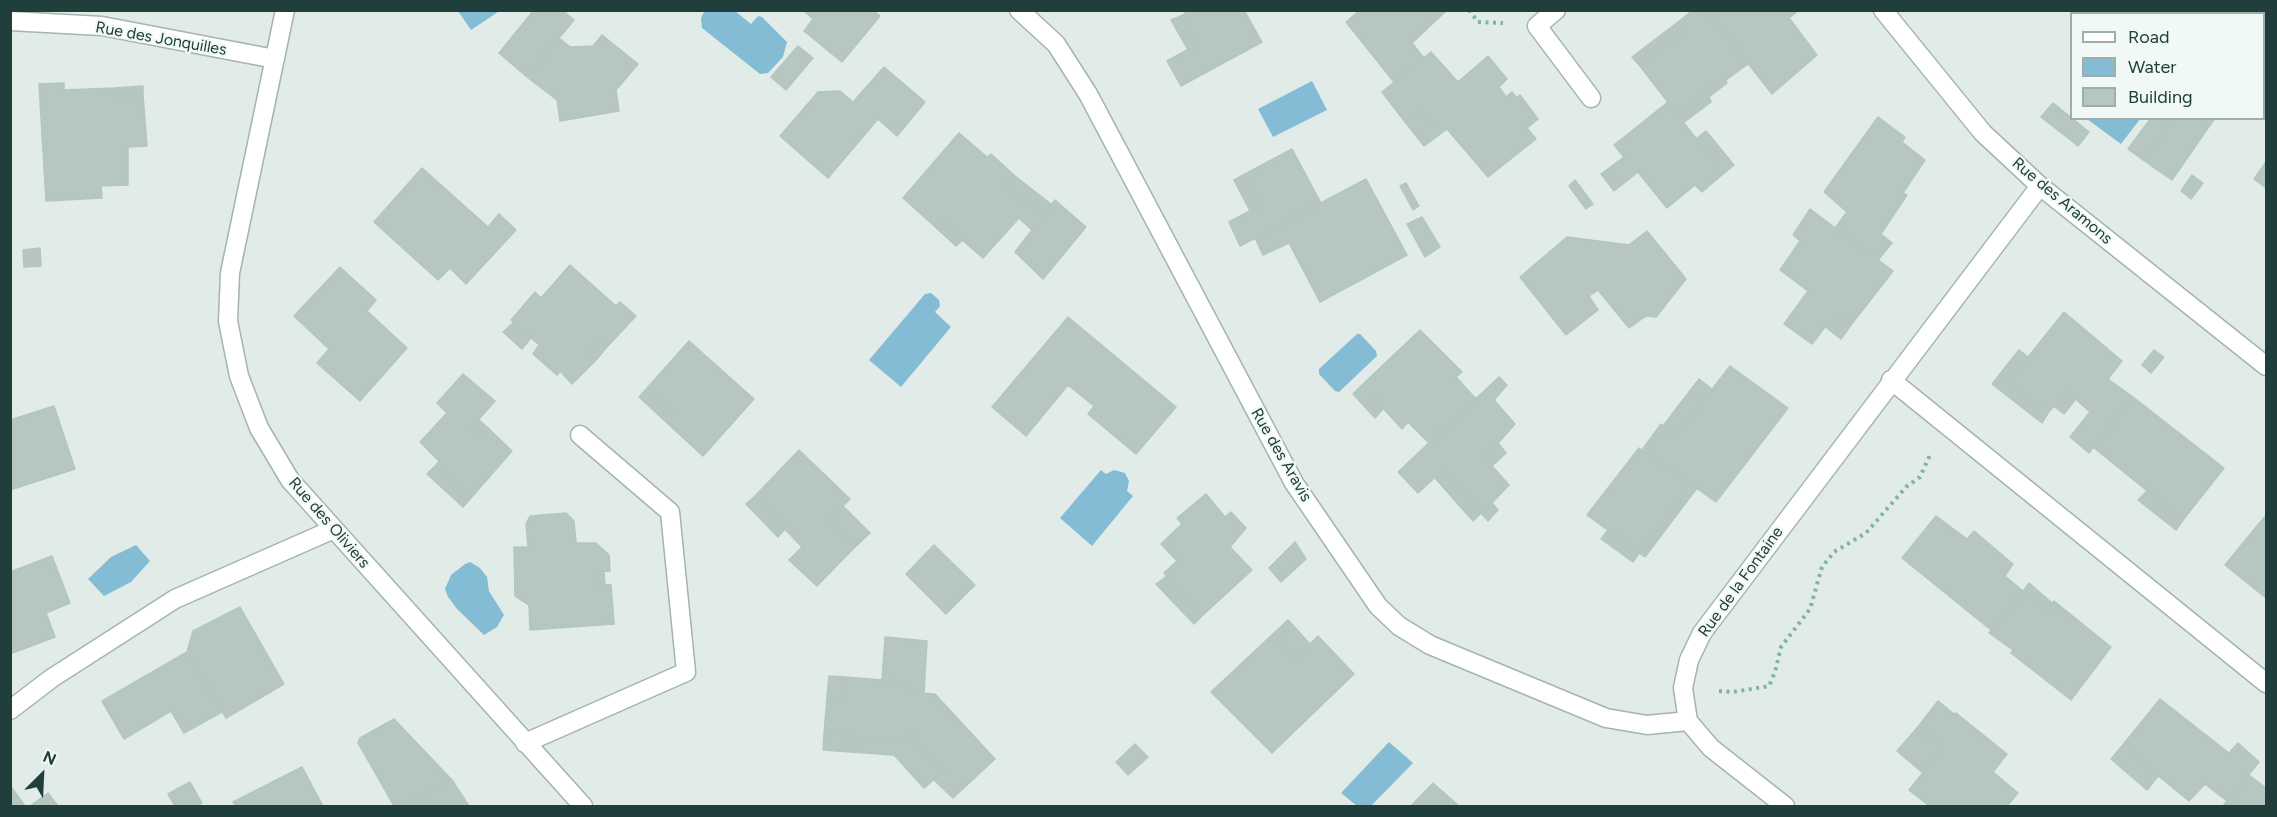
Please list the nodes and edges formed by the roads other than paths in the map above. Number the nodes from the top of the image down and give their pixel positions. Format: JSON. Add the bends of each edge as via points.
{"nodes":[{"id":1,"x":285,"y":10,"type":"edge"},
{"id":2,"x":1019,"y":10,"type":"edge"},
{"id":3,"x":1556,"y":10,"type":"edge"},
{"id":4,"x":1883,"y":10,"type":"edge"},
{"id":5,"x":10,"y":21,"type":"edge"},
{"id":6,"x":275,"y":59,"type":"junction"},
{"id":7,"x":1591,"y":98,"type":"dead end"},
{"id":8,"x":2040,"y":186,"type":"junction"},
{"id":9,"x":2266,"y":366,"type":"edge"},
{"id":10,"x":1891,"y":380,"type":"junction"},
{"id":11,"x":580,"y":435,"type":"dead end"},
{"id":12,"x":334,"y":529,"type":"junction"},
{"id":13,"x":2266,"y":683,"type":"edge"},
{"id":14,"x":10,"y":710,"type":"edge"},
{"id":15,"x":1688,"y":722,"type":"junction"},
{"id":16,"x":525,"y":743,"type":"junction"},
{"id":17,"x":583,"y":807,"type":"edge"},
{"id":18,"x":1785,"y":807,"type":"edge"}],
"edges":[{"from":1,"to":6,"type":"street","name":"Rue des Oliviers"},
{"from":2,"to":15,"type":"street","name":"Rue des Aravis","via":[[1056,44],[1088,94],[1294,483],[1378,606],[1399,626],[1430,645],[1606,718],[1647,725]]},
{"from":3,"to":7,"type":"street","via":[[1537,26]]},
{"from":4,"to":8,"type":"street","name":"Rue des Aramons","via":[[1983,133]]},
{"from":5,"to":6,"type":"street","name":"Rue des Jonquilles","via":[[102,27]]},
{"from":6,"to":12,"type":"street","name":"Rue des Oliviers","via":[[230,273],[228,321],[239,376],[259,428],[290,480]]},
{"from":8,"to":9,"type":"street","name":"Rue des Aramons"},
{"from":8,"to":10,"type":"street","name":"Rue de la Fontaine"},
{"from":10,"to":13,"type":"street"},
{"from":10,"to":15,"type":"street","name":"Rue de la Fontaine","via":[[1702,633],[1689,660],[1683,688]]},
{"from":11,"to":16,"type":"street","via":[[669,512],[686,672]]},
{"from":12,"to":14,"type":"street","via":[[175,599],[52,678]]},
{"from":12,"to":16,"type":"street","name":"Rue des Oliviers"},
{"from":15,"to":18,"type":"street","via":[[1711,748]]},
{"from":16,"to":17,"type":"street","name":"Rue des Oliviers"}]}
